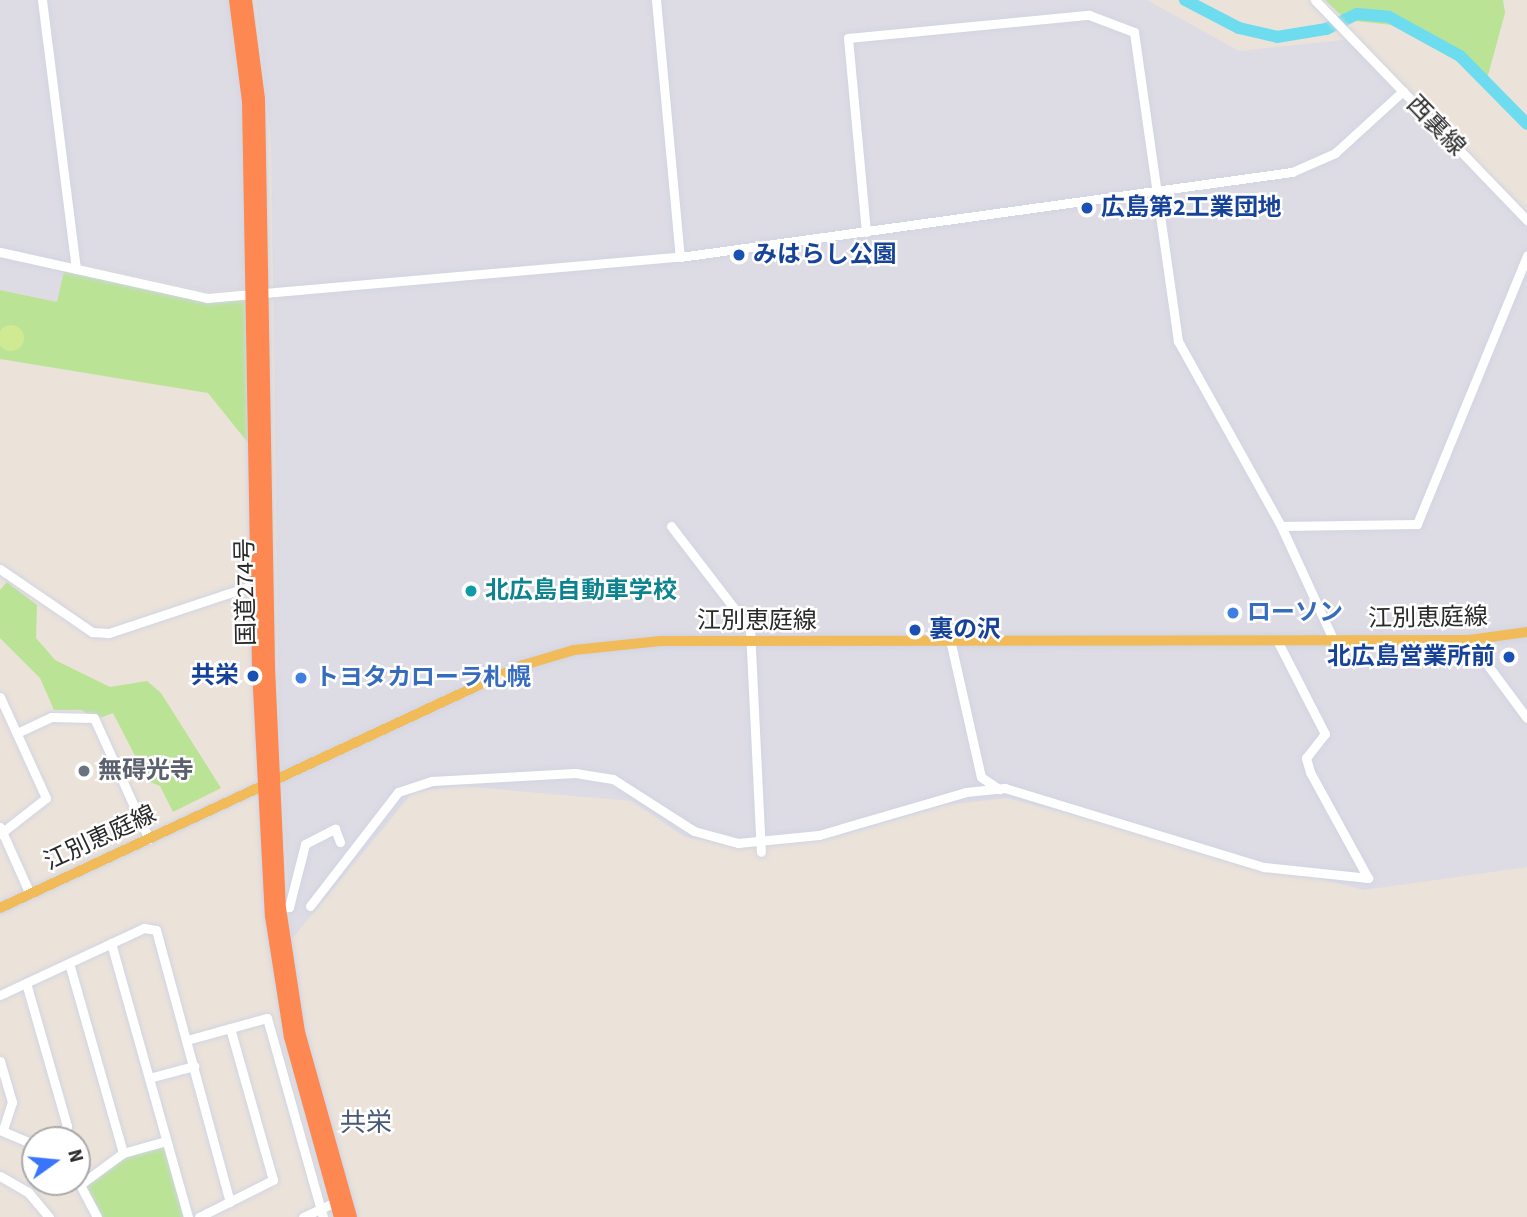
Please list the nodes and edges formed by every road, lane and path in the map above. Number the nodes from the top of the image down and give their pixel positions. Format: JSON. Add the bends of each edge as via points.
{"nodes":[{"id":1,"x":42,"y":0,"type":"edge"},
{"id":2,"x":235,"y":0,"type":"edge"},
{"id":3,"x":246,"y":0,"type":"edge"},
{"id":4,"x":656,"y":0,"type":"edge"},
{"id":5,"x":1315,"y":0,"type":"edge"},
{"id":6,"x":1403,"y":92,"type":"junction"},
{"id":7,"x":1157,"y":192,"type":"junction"},
{"id":8,"x":1527,"y":220,"type":"edge"},
{"id":9,"x":866,"y":232,"type":"junction"},
{"id":10,"x":0,"y":252,"type":"edge"},
{"id":11,"x":1527,"y":256,"type":"edge"},
{"id":12,"x":680,"y":257,"type":"junction"},
{"id":13,"x":76,"y":269,"type":"junction"},
{"id":14,"x":257,"y":297,"type":"junction"},
{"id":15,"x":671,"y":526,"type":"dead end"},
{"id":16,"x":1281,"y":526,"type":"junction"},
{"id":17,"x":0,"y":569,"type":"edge"},
{"id":18,"x":261,"y":583,"type":"junction"},
{"id":19,"x":1527,"y":632,"type":"edge"},
{"id":20,"x":1277,"y":640,"type":"junction"},
{"id":21,"x":1469,"y":640,"type":"junction"},
{"id":22,"x":1334,"y":641,"type":"junction"},
{"id":23,"x":752,"y":643,"type":"junction"},
{"id":24,"x":951,"y":644,"type":"junction"},
{"id":25,"x":0,"y":697,"type":"edge"},
{"id":26,"x":1527,"y":718,"type":"edge"},
{"id":27,"x":17,"y":733,"type":"junction"},
{"id":28,"x":269,"y":781,"type":"junction"},
{"id":29,"x":999,"y":789,"type":"junction"},
{"id":30,"x":1,"y":831,"type":"edge"},
{"id":31,"x":149,"y":839,"type":"junction"},
{"id":32,"x":762,"y":841,"type":"junction"},
{"id":33,"x":340,"y":842,"type":"dead end"},
{"id":34,"x":761,"y":852,"type":"dead end"},
{"id":35,"x":30,"y":894,"type":"junction"},
{"id":36,"x":310,"y":906,"type":"dead end"},
{"id":37,"x":0,"y":908,"type":"edge"},
{"id":38,"x":280,"y":908,"type":"junction"},
{"id":39,"x":111,"y":943,"type":"junction"},
{"id":40,"x":69,"y":962,"type":"junction"},
{"id":41,"x":26,"y":983,"type":"junction"},
{"id":42,"x":0,"y":995,"type":"edge"},
{"id":43,"x":230,"y":1028,"type":"junction"},
{"id":44,"x":187,"y":1040,"type":"junction"},
{"id":45,"x":0,"y":1061,"type":"edge"},
{"id":46,"x":194,"y":1066,"type":"junction"},
{"id":47,"x":149,"y":1078,"type":"junction"},
{"id":48,"x":5,"y":1092,"type":"edge"},
{"id":49,"x":67,"y":1126,"type":"edge"},
{"id":50,"x":2,"y":1130,"type":"edge"},
{"id":51,"x":21,"y":1139,"type":"edge"},
{"id":52,"x":166,"y":1141,"type":"junction"},
{"id":53,"x":122,"y":1153,"type":"junction"},
{"id":54,"x":91,"y":1174,"type":"edge"},
{"id":55,"x":0,"y":1176,"type":"edge"},
{"id":56,"x":85,"y":1196,"type":"edge"},
{"id":57,"x":340,"y":1200,"type":"junction"},
{"id":58,"x":230,"y":1202,"type":"junction"},
{"id":59,"x":322,"y":1212,"type":"edge"},
{"id":60,"x":93,"y":1216,"type":"edge"},
{"id":61,"x":49,"y":1217,"type":"edge"},
{"id":62,"x":188,"y":1217,"type":"edge"},
{"id":63,"x":199,"y":1217,"type":"edge"},
{"id":64,"x":303,"y":1217,"type":"edge"},
{"id":65,"x":340,"y":1217,"type":"edge"},
{"id":66,"x":351,"y":1217,"type":"edge"}],
"edges":[{"from":1,"to":13,"type":"street"},
{"from":2,"to":14,"type":"highway","name":"国道274号","via":[[248,101]]},
{"from":3,"to":14,"type":"highway","name":"国道274号","via":[[258,99]]},
{"from":4,"to":12,"type":"street"},
{"from":5,"to":6,"type":"street","name":"西裏線"},
{"from":6,"to":7,"type":"street","via":[[1314,164]]},
{"from":6,"to":8,"type":"street","name":"西裏線"},
{"from":7,"to":9,"type":"street"},
{"from":7,"to":9,"type":"street","via":[[1134,32],[1089,15],[848,38]]},
{"from":7,"to":16,"type":"street","via":[[1178,341]]},
{"from":9,"to":12,"type":"street"},
{"from":10,"to":13,"type":"street"},
{"from":11,"to":16,"type":"street","via":[[1417,524]]},
{"from":12,"to":14,"type":"street"},
{"from":13,"to":14,"type":"street","via":[[207,298]]},
{"from":14,"to":18,"type":"highway","name":"国道274号"},
{"from":15,"to":23,"type":"street","via":[[750,629]]},
{"from":16,"to":22,"type":"street"},
{"from":17,"to":18,"type":"street","via":[[92,632],[109,634]]},
{"from":18,"to":28,"type":"highway","name":"国道274号"},
{"from":19,"to":21,"type":"main road","name":"江別恵庭線"},
{"from":20,"to":22,"type":"main road","name":"江別恵庭線"},
{"from":20,"to":24,"type":"main road","name":"江別恵庭線"},
{"from":20,"to":29,"type":"street","via":[[1325,734],[1307,758],[1310,772],[1368,878],[1264,867]]},
{"from":21,"to":22,"type":"main road","name":"江別恵庭線"},
{"from":21,"to":26,"type":"street"},
{"from":23,"to":24,"type":"main road","name":"江別恵庭線"},
{"from":23,"to":28,"type":"main road","name":"江別恵庭線","via":[[620,642],[574,650],[520,667]]},
{"from":23,"to":32,"type":"street"},
{"from":24,"to":29,"type":"street","via":[[981,777]]},
{"from":25,"to":27,"type":"street"},
{"from":27,"to":30,"type":"street","via":[[46,798]]},
{"from":27,"to":31,"type":"street","via":[[51,717],[94,718]]},
{"from":28,"to":31,"type":"main road","name":"江別恵庭線"},
{"from":28,"to":38,"type":"highway","name":"国道274号"},
{"from":28,"to":57,"type":"highway","name":"国道274号","via":[[281,993]]},
{"from":29,"to":32,"type":"street","via":[[966,792],[819,835]]},
{"from":30,"to":35,"type":"street"},
{"from":31,"to":35,"type":"main road","name":"江別恵庭線"},
{"from":32,"to":34,"type":"street"},
{"from":32,"to":36,"type":"street","via":[[738,843],[694,831],[634,790],[591,774],[432,781],[398,792]]},
{"from":33,"to":38,"type":"street","via":[[335,830],[305,844],[289,907]]},
{"from":35,"to":37,"type":"main road","name":"江別恵庭線"},
{"from":38,"to":57,"type":"highway","name":"国道274号","via":[[299,1032]]},
{"from":39,"to":40,"type":"street"},
{"from":39,"to":44,"type":"street","via":[[144,928],[156,930]]},
{"from":39,"to":47,"type":"street"},
{"from":40,"to":41,"type":"street"},
{"from":40,"to":53,"type":"street"},
{"from":41,"to":42,"type":"street"},
{"from":41,"to":49,"type":"street"},
{"from":43,"to":44,"type":"street"},
{"from":43,"to":58,"type":"street","via":[[273,1180]]},
{"from":43,"to":59,"type":"street","via":[[267,1018]]},
{"from":44,"to":46,"type":"street"},
{"from":45,"to":48,"type":"street"},
{"from":46,"to":47,"type":"street"},
{"from":46,"to":58,"type":"street"},
{"from":47,"to":52,"type":"street"},
{"from":48,"to":50,"type":"street"},
{"from":50,"to":51,"type":"street"},
{"from":52,"to":53,"type":"street"},
{"from":52,"to":62,"type":"street"},
{"from":53,"to":54,"type":"street"},
{"from":55,"to":61,"type":"street","via":[[27,1192]]},
{"from":56,"to":60,"type":"street"},
{"from":57,"to":59,"type":"street"},
{"from":57,"to":65,"type":"highway","name":"国道274号"},
{"from":57,"to":66,"type":"highway","name":"国道274号"},
{"from":58,"to":63,"type":"street"},
{"from":59,"to":64,"type":"street"}]}
